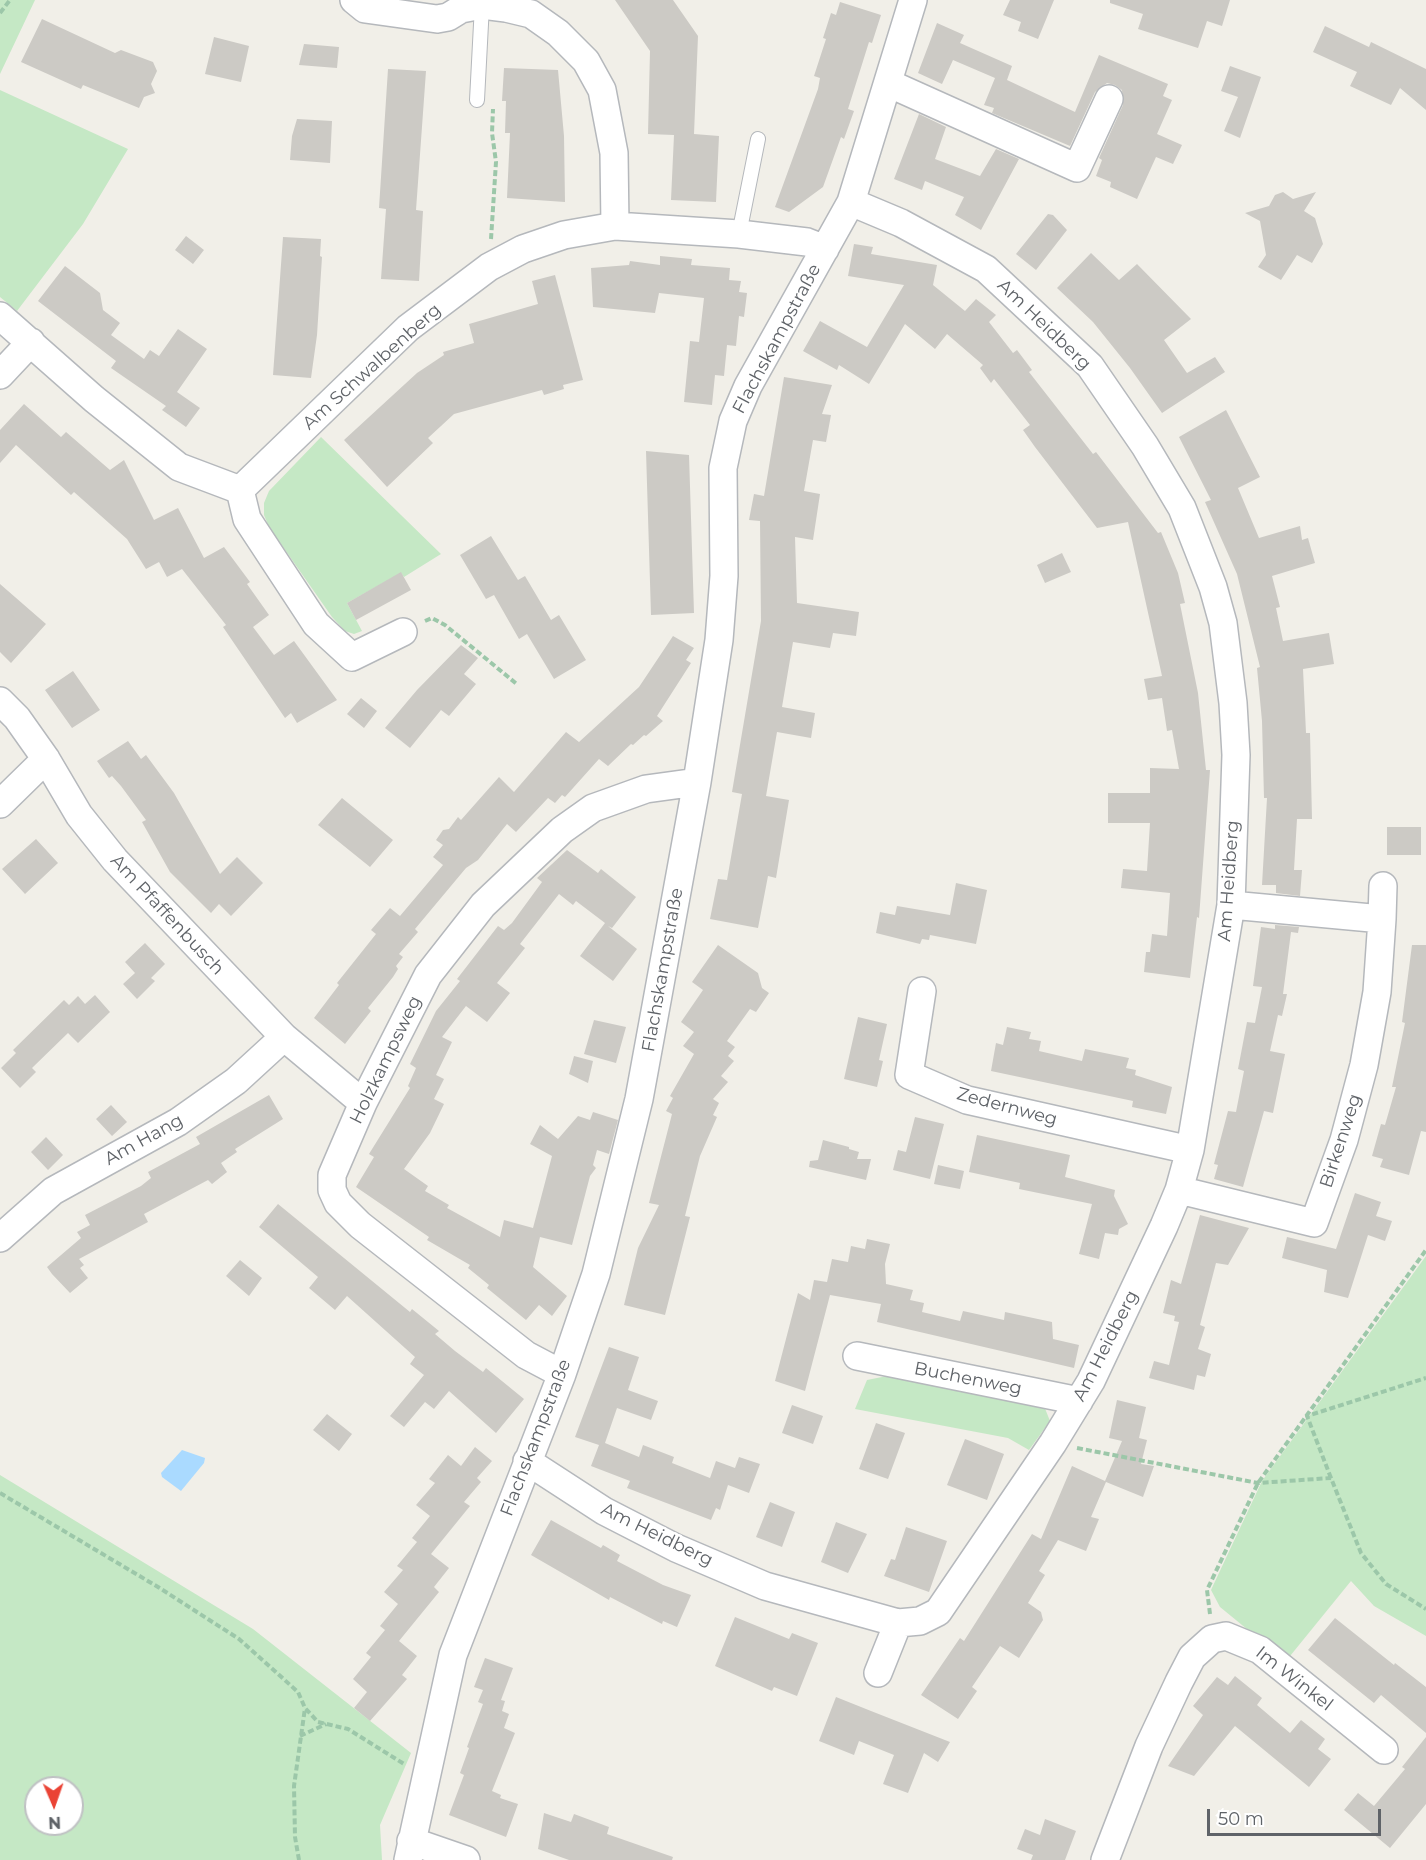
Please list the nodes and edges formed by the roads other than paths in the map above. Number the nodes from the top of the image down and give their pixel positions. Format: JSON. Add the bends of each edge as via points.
{"nodes":[{"id":1,"x":354,"y":0,"type":"edge"},
{"id":2,"x":913,"y":0,"type":"edge"},
{"id":3,"x":482,"y":5,"type":"junction"},
{"id":4,"x":888,"y":83,"type":"junction"},
{"id":5,"x":1109,"y":99,"type":"dead end"},
{"id":6,"x":477,"y":100,"type":"dead end"},
{"id":7,"x":758,"y":139,"type":"dead end"},
{"id":8,"x":851,"y":202,"type":"junction"},
{"id":9,"x":615,"y":226,"type":"junction"},
{"id":10,"x":739,"y":234,"type":"junction"},
{"id":11,"x":825,"y":249,"type":"junction"},
{"id":12,"x":0,"y":316,"type":"edge"},
{"id":13,"x":31,"y":342,"type":"junction"},
{"id":14,"x":0,"y":375,"type":"edge"},
{"id":15,"x":240,"y":490,"type":"junction"},
{"id":16,"x":403,"y":632,"type":"road end"},
{"id":17,"x":0,"y":701,"type":"edge"},
{"id":18,"x":46,"y":759,"type":"junction"},
{"id":19,"x":697,"y":782,"type":"junction"},
{"id":20,"x":0,"y":804,"type":"edge"},
{"id":21,"x":1383,"y":886,"type":"dead end"},
{"id":22,"x":1231,"y":905,"type":"junction"},
{"id":23,"x":1382,"y":919,"type":"junction"},
{"id":24,"x":922,"y":991,"type":"dead end"},
{"id":25,"x":284,"y":1037,"type":"junction"},
{"id":26,"x":363,"y":1103,"type":"junction"},
{"id":27,"x":1190,"y":1150,"type":"junction"},
{"id":28,"x":1179,"y":1190,"type":"junction"},
{"id":29,"x":0,"y":1238,"type":"edge"},
{"id":30,"x":857,"y":1356,"type":"dead end"},
{"id":31,"x":562,"y":1374,"type":"junction"},
{"id":32,"x":1079,"y":1401,"type":"junction"},
{"id":33,"x":527,"y":1461,"type":"junction"},
{"id":34,"x":898,"y":1623,"type":"junction"},
{"id":35,"x":878,"y":1673,"type":"dead end"},
{"id":36,"x":1384,"y":1750,"type":"dead end"},
{"id":37,"x":410,"y":1850,"type":"edge"},
{"id":38,"x":466,"y":1860,"type":"edge"},
{"id":39,"x":1106,"y":1860,"type":"edge"}],
"edges":[{"from":1,"to":3,"type":"street","via":[[365,9],[437,19]]},
{"from":2,"to":4,"type":"street","name":"Flachskampstraße"},
{"from":3,"to":6,"type":"lane"},
{"from":3,"to":9,"type":"street","via":[[531,14],[558,33],[586,61],[602,90],[609,118],[614,153]]},
{"from":4,"to":5,"type":"street","via":[[1077,168]]},
{"from":4,"to":8,"type":"street","name":"Flachskampstraße"},
{"from":7,"to":10,"type":"lane"},
{"from":8,"to":11,"type":"street","name":"Flachskampstraße"},
{"from":8,"to":22,"type":"street","name":"Am Heidberg","via":[[901,223],[986,269],[1048,325],[1090,366],[1182,508],[1223,623],[1233,703],[1236,754]]},
{"from":9,"to":10,"type":"street","name":"Am Schwalbenberg"},
{"from":9,"to":15,"type":"street","name":"Am Schwalbenberg","via":[[564,235],[523,249],[489,267],[408,328]]},
{"from":10,"to":11,"type":"street","name":"Am Schwalbenberg","via":[[807,242]]},
{"from":11,"to":19,"type":"street","name":"Flachskampstraße","via":[[748,386],[733,421],[723,468],[724,576],[719,640]]},
{"from":12,"to":13,"type":"street"},
{"from":13,"to":14,"type":"street"},
{"from":13,"to":15,"type":"street","via":[[179,467]]},
{"from":15,"to":16,"type":"street","via":[[247,519],[316,624],[352,657]]},
{"from":17,"to":18,"type":"street","name":"Am Pfaffenbusch"},
{"from":18,"to":20,"type":"street"},
{"from":18,"to":25,"type":"street","name":"Am Pfaffenbusch","via":[[79,815],[115,860]]},
{"from":19,"to":26,"type":"street","name":"Holzkampsweg","via":[[646,789],[593,808],[534,854],[483,905],[428,975]]},
{"from":19,"to":31,"type":"street","name":"Flachskampstraße","via":[[639,1099],[597,1274]]},
{"from":21,"to":23,"type":"street","name":"Birkenweg"},
{"from":22,"to":23,"type":"street"},
{"from":22,"to":27,"type":"street","name":"Am Heidberg"},
{"from":23,"to":28,"type":"street","name":"Birkenweg","via":[[1377,992],[1364,1065],[1344,1140],[1314,1223]]},
{"from":24,"to":27,"type":"street","name":"Zedernweg","via":[[909,1075],[967,1100]]},
{"from":25,"to":26,"type":"street","name":"Am Pfaffenbusch"},
{"from":25,"to":29,"type":"street","name":"Am Hang","via":[[236,1081],[178,1122],[53,1191]]},
{"from":26,"to":31,"type":"street","name":"Holzkampsweg","via":[[332,1175],[332,1190],[338,1203],[360,1225],[526,1355]]},
{"from":27,"to":28,"type":"street","name":"Am Heidberg"},
{"from":28,"to":32,"type":"street","name":"Am Heidberg"},
{"from":30,"to":32,"type":"street","name":"Buchenweg"},
{"from":31,"to":33,"type":"street","name":"Flachskampstraße"},
{"from":32,"to":34,"type":"street","name":"Am Heidberg","via":[[938,1612],[920,1621]]},
{"from":33,"to":34,"type":"street","name":"Am Heidberg","via":[[604,1511],[676,1548],[765,1586]]},
{"from":33,"to":37,"type":"street","name":"Flachskampstraße","via":[[453,1655]]},
{"from":34,"to":35,"type":"street"},
{"from":36,"to":39,"type":"street","name":"Im Winkel","via":[[1260,1650],[1226,1636],[1212,1639],[1192,1657],[1149,1746]]},
{"from":37,"to":38,"type":"street"}]}
